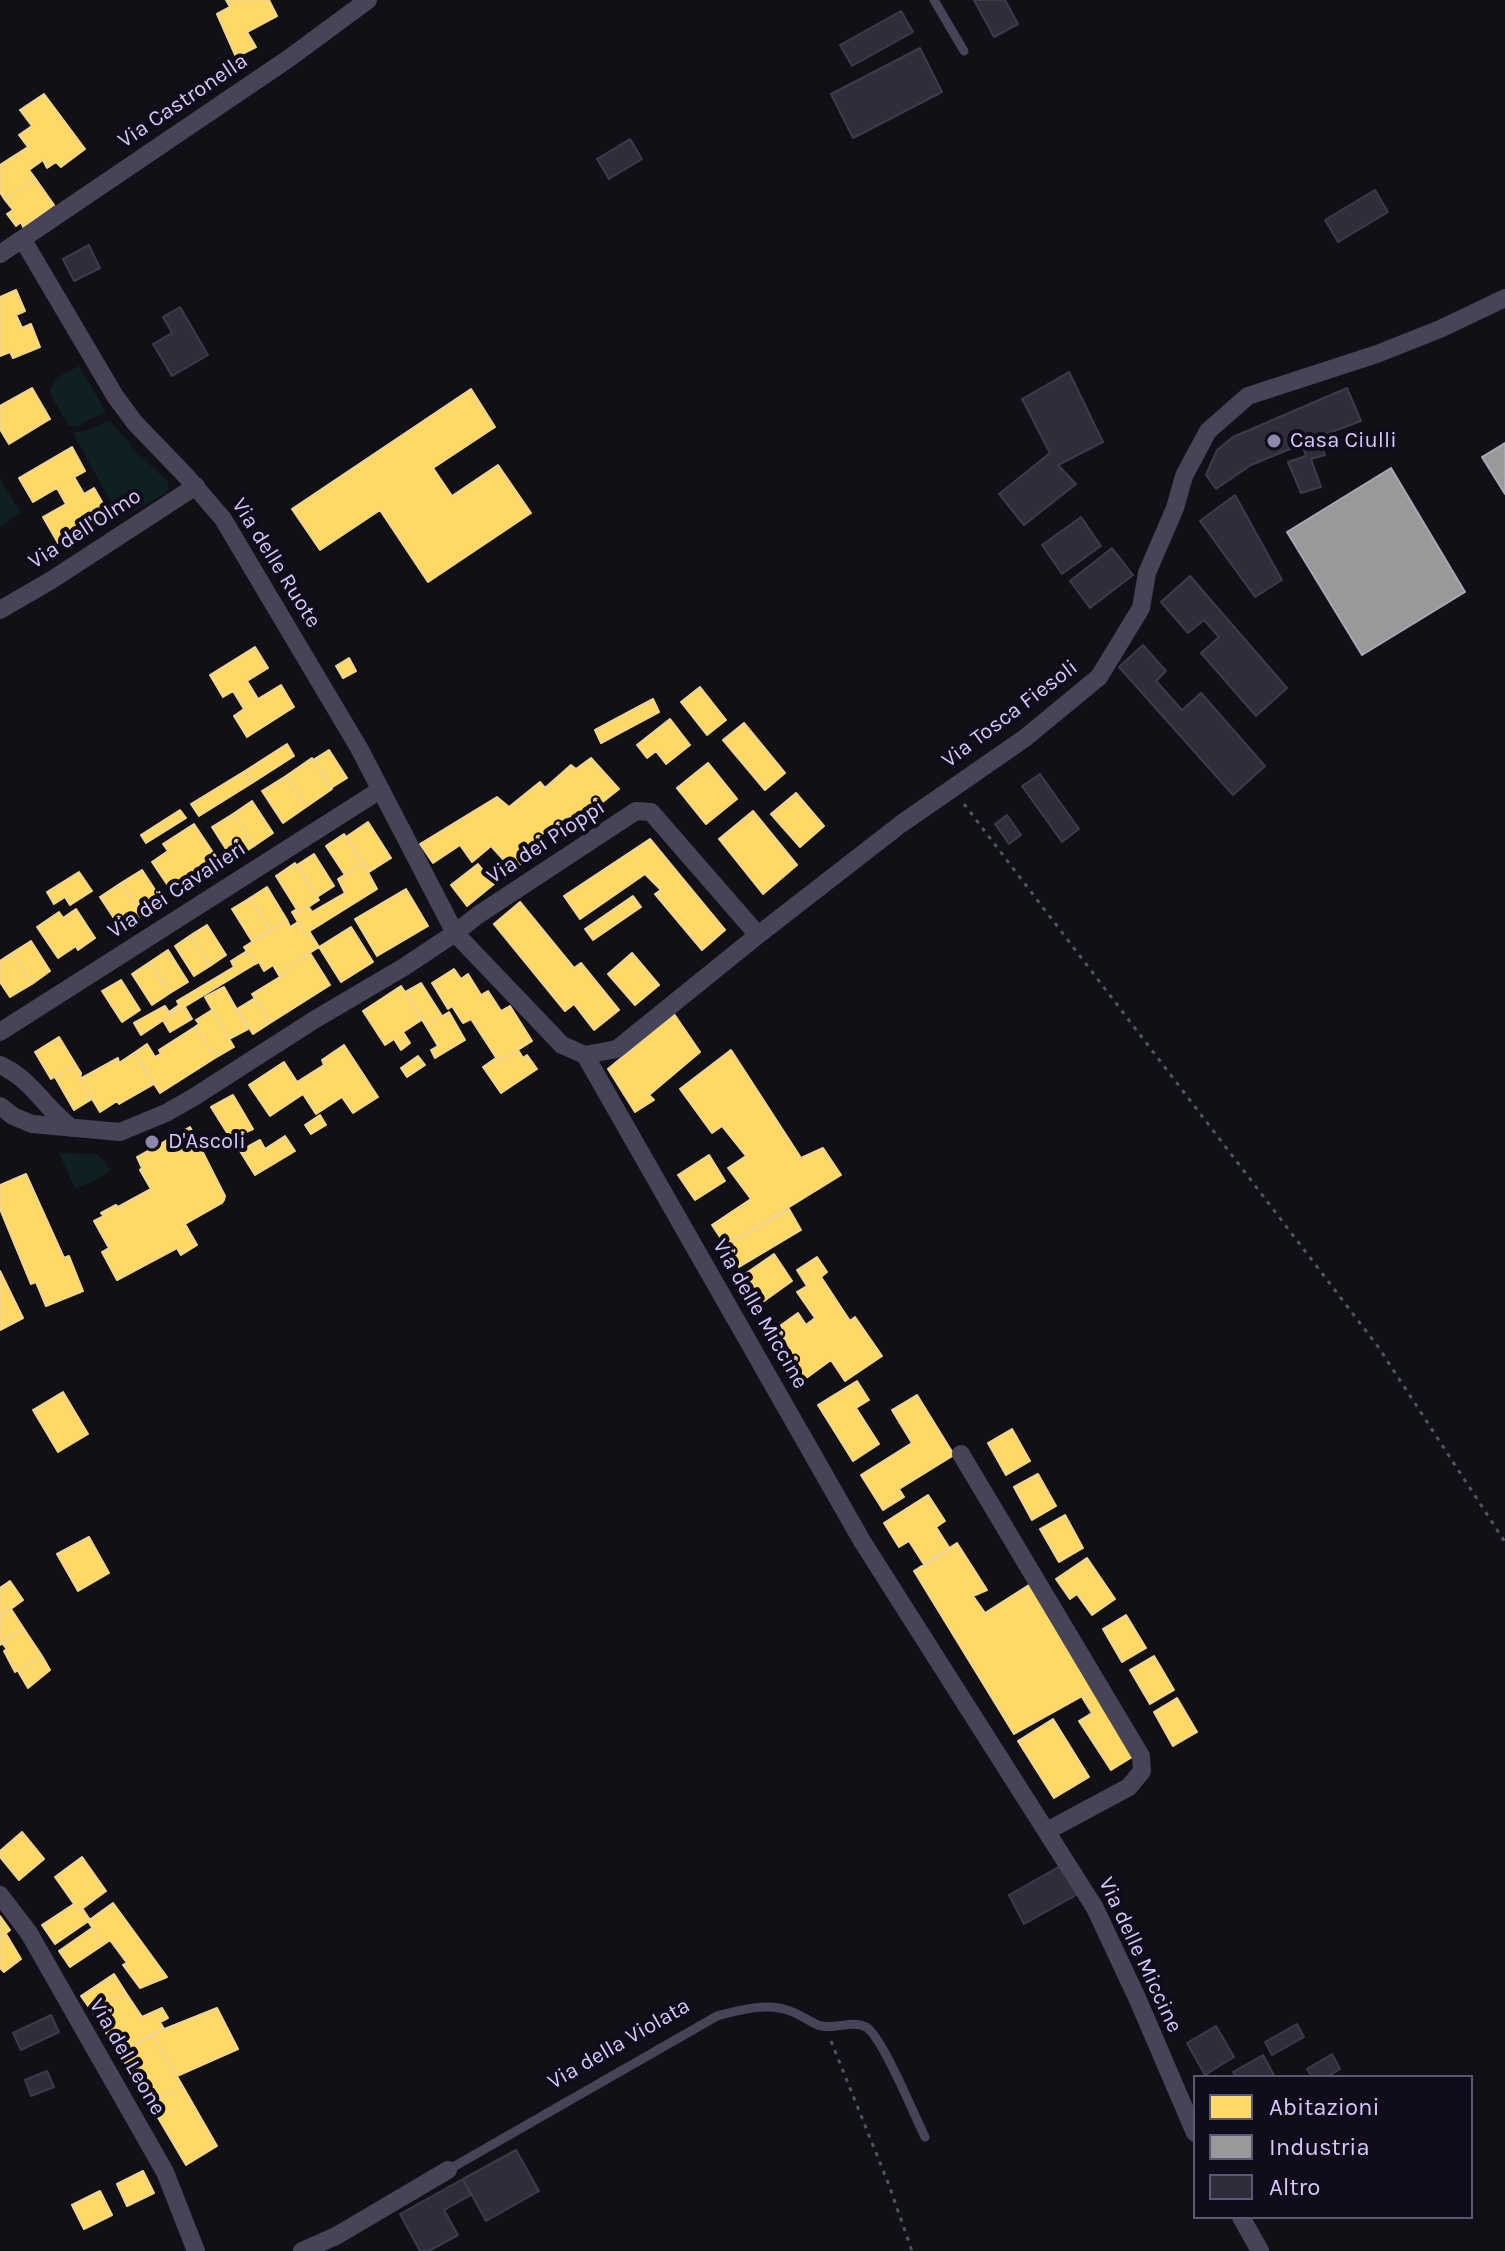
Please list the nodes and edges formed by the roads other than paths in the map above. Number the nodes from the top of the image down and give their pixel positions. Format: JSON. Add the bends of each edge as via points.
{"nodes":[{"id":1,"x":368,"y":0,"type":"edge"},
{"id":2,"x":934,"y":0,"type":"edge"},
{"id":3,"x":964,"y":51,"type":"dead end"},
{"id":4,"x":23,"y":240,"type":"junction"},
{"id":5,"x":0,"y":254,"type":"edge"},
{"id":6,"x":1505,"y":298,"type":"edge"},
{"id":7,"x":196,"y":486,"type":"junction"},
{"id":8,"x":0,"y":610,"type":"edge"},
{"id":9,"x":380,"y":790,"type":"junction"},
{"id":10,"x":455,"y":933,"type":"junction"},
{"id":11,"x":758,"y":935,"type":"junction"},
{"id":12,"x":0,"y":1032,"type":"edge"},
{"id":13,"x":585,"y":1055,"type":"junction"},
{"id":14,"x":0,"y":1065,"type":"edge"},
{"id":15,"x":0,"y":1106,"type":"edge"},
{"id":16,"x":72,"y":1128,"type":"junction"},
{"id":17,"x":961,"y":1454,"type":"dead end"},
{"id":18,"x":1047,"y":1831,"type":"junction"},
{"id":19,"x":0,"y":1895,"type":"edge"},
{"id":20,"x":1193,"y":2128,"type":"edge"},
{"id":21,"x":925,"y":2137,"type":"dead end"},
{"id":22,"x":448,"y":2170,"type":"joint"},
{"id":23,"x":1242,"y":2219,"type":"edge"},
{"id":24,"x":196,"y":2251,"type":"edge"},
{"id":25,"x":302,"y":2251,"type":"edge"},
{"id":26,"x":1260,"y":2251,"type":"edge"}],
"edges":[{"from":1,"to":4,"type":"street","name":"Via Castronella"},
{"from":2,"to":3,"type":"lane"},
{"from":4,"to":5,"type":"street","name":"Via Castronella"},
{"from":4,"to":7,"type":"street","name":"Via delle Ruote","via":[[115,396]]},
{"from":6,"to":11,"type":"street","name":"Via Tosca Fiesoli","via":[[1377,354],[1248,396],[1208,431],[1184,476],[1147,573],[1141,608],[1099,677]]},
{"from":7,"to":8,"type":"street","name":"Via dell'Olmo"},
{"from":7,"to":9,"type":"street","name":"Via delle Ruote","via":[[223,519]]},
{"from":9,"to":10,"type":"street","name":"Via delle Ruote"},
{"from":9,"to":12,"type":"street","name":"Via dei Cavalieri"},
{"from":10,"to":11,"type":"street","name":"Via dei Pioppi","via":[[636,811],[651,812]]},
{"from":10,"to":13,"type":"street","name":"Via delle Miccine","via":[[562,1045]]},
{"from":10,"to":16,"type":"street","via":[[166,1113],[120,1132]]},
{"from":11,"to":13,"type":"street","name":"Via Tosca Fiesoli","via":[[617,1049]]},
{"from":13,"to":18,"type":"street","name":"Via delle Miccine","via":[[862,1541]]},
{"from":14,"to":16,"type":"street","via":[[26,1081]]},
{"from":15,"to":16,"type":"street","via":[[32,1124]]},
{"from":17,"to":18,"type":"street","via":[[1141,1756],[1142,1771],[1129,1787]]},
{"from":18,"to":20,"type":"street","name":"Via delle Miccine","via":[[1095,1908]]},
{"from":19,"to":24,"type":"street","name":"Via del Leone","via":[[29,1933],[165,2172]]},
{"from":21,"to":22,"type":"lane","name":"Via della Violata","via":[[866,2027],[825,2027],[788,2010],[765,2007],[717,2016]]},
{"from":22,"to":25,"type":"street","name":"Via della Violata"},
{"from":23,"to":26,"type":"street"}]}
